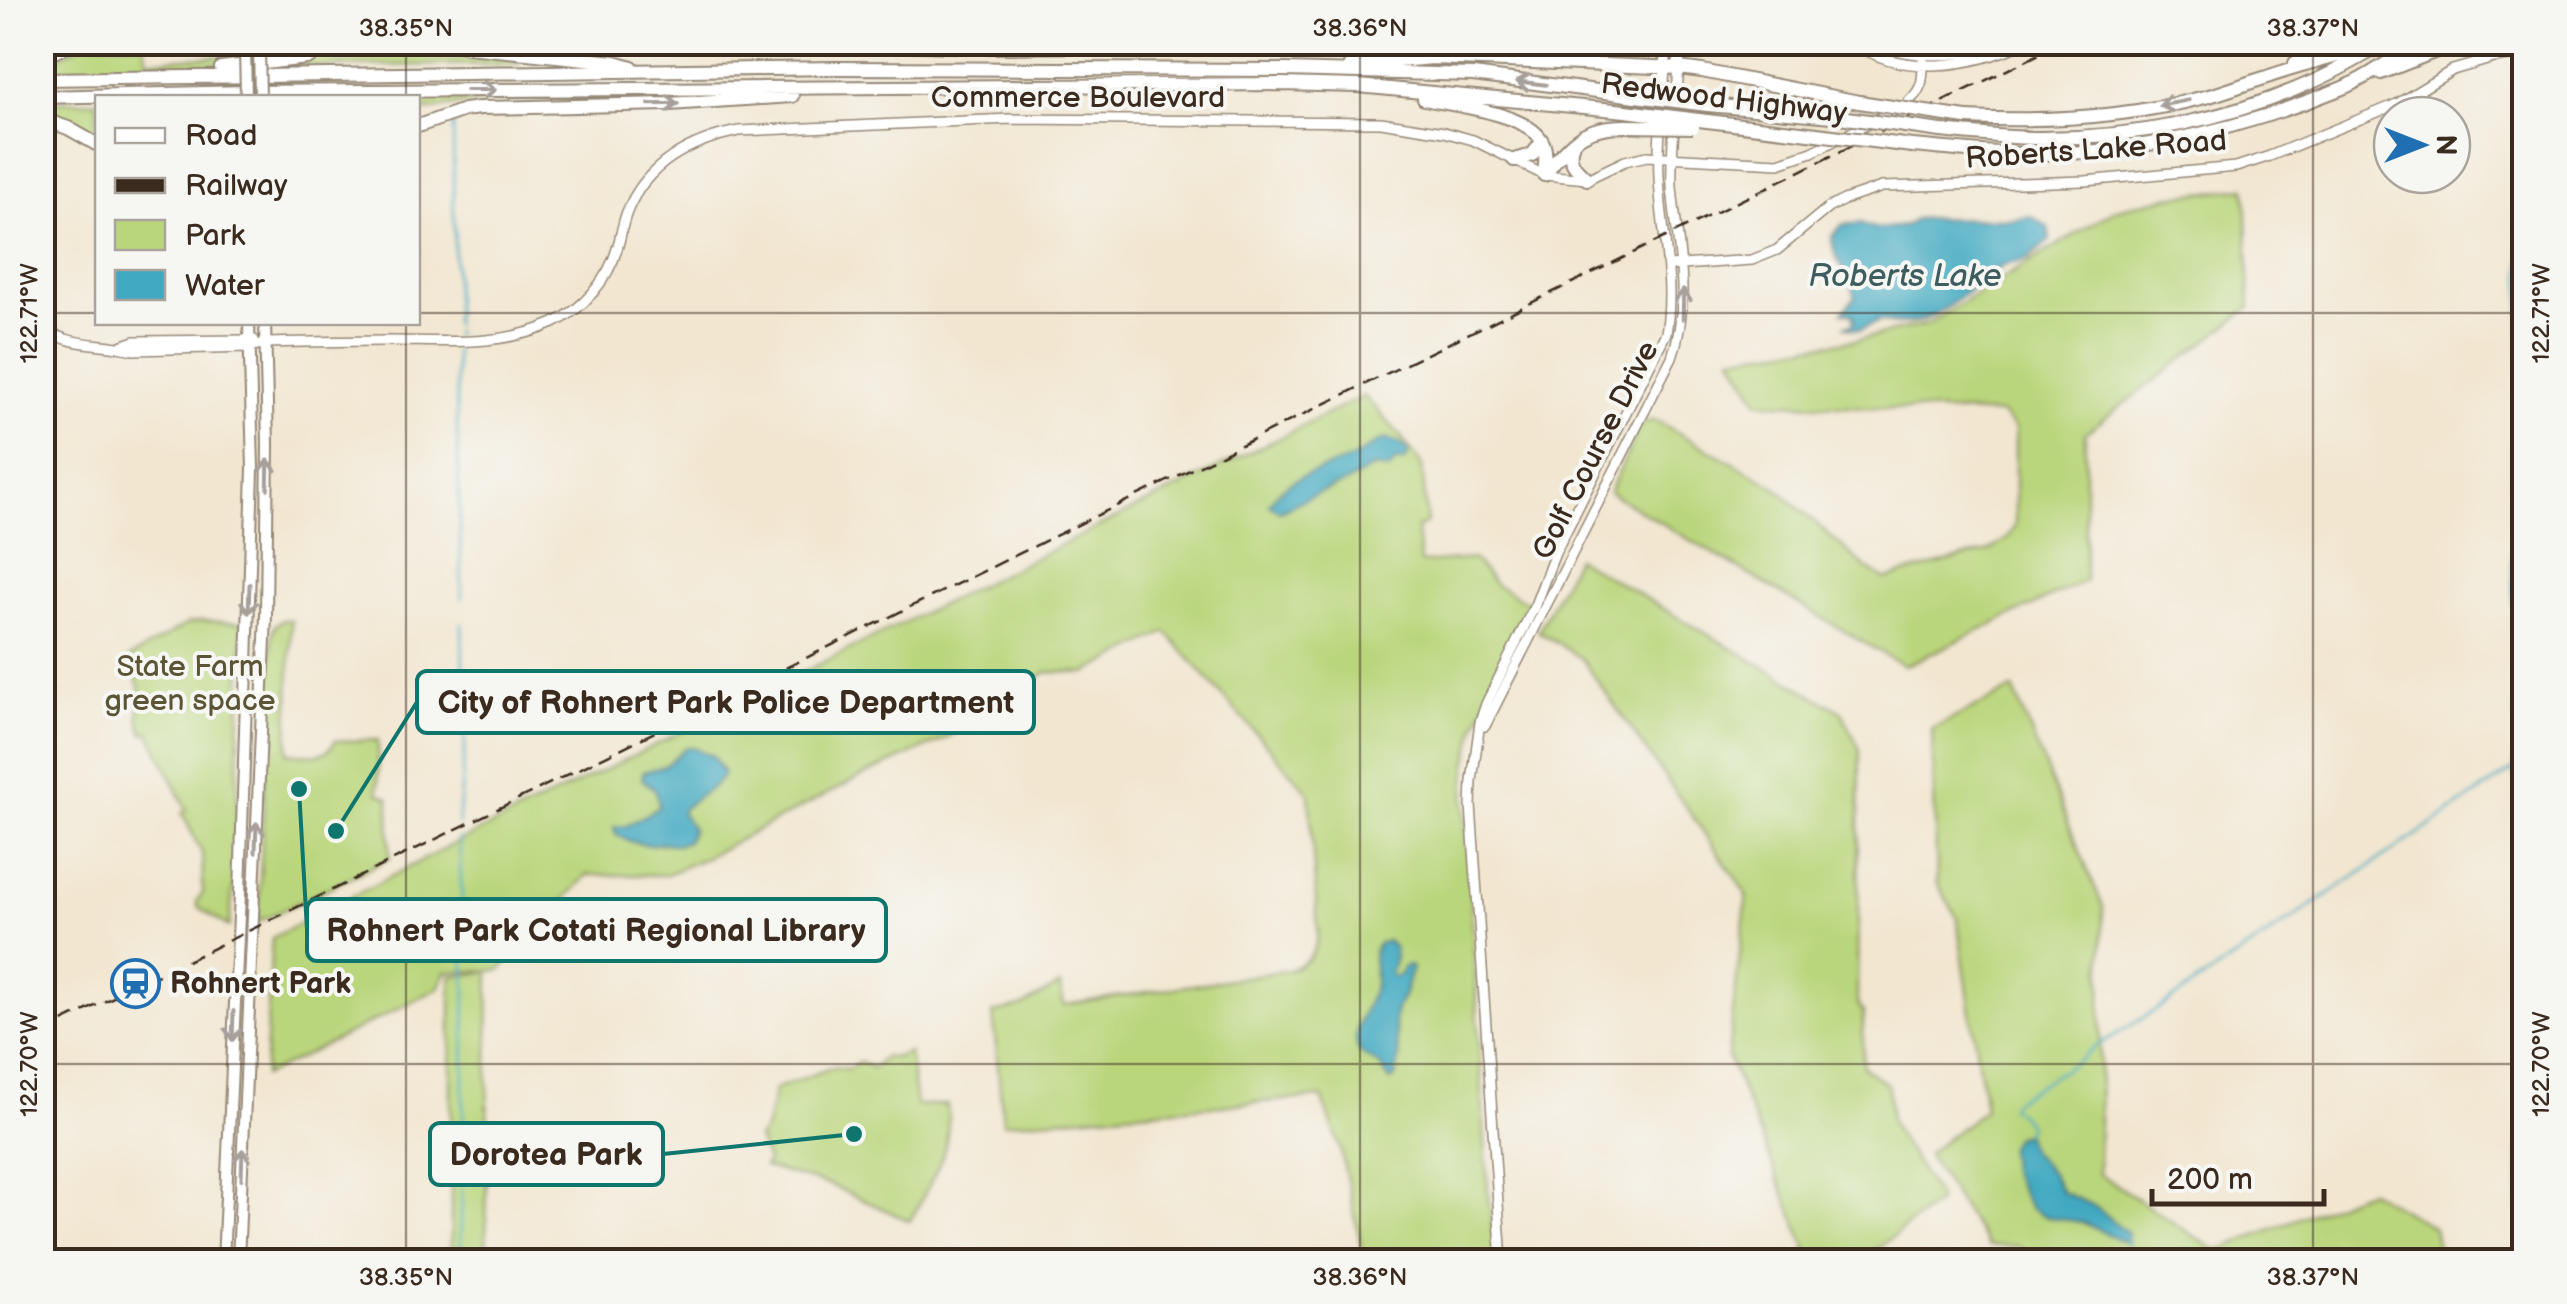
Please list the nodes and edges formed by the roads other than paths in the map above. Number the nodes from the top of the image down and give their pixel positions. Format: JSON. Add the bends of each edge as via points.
{"nodes":[{"id":1,"x":77,"y":42,"type":"edge"},
{"id":2,"x":327,"y":42,"type":"edge"},
{"id":3,"x":447,"y":42,"type":"edge"},
{"id":4,"x":818,"y":42,"type":"edge"},
{"id":5,"x":1455,"y":42,"type":"edge"},
{"id":6,"x":1666,"y":42,"type":"edge"},
{"id":7,"x":1679,"y":42,"type":"edge"},
{"id":8,"x":1853,"y":42,"type":"edge"},
{"id":9,"x":2002,"y":42,"type":"edge"},
{"id":10,"x":2025,"y":42,"type":"edge"},
{"id":11,"x":2327,"y":42,"type":"edge"},
{"id":12,"x":2419,"y":42,"type":"edge"},
{"id":13,"x":2459,"y":42,"type":"edge"},
{"id":14,"x":2386,"y":43,"type":"edge"},
{"id":15,"x":259,"y":44,"type":"edge"},
{"id":16,"x":245,"y":45,"type":"edge"},
{"id":17,"x":1867,"y":45,"type":"edge"},
{"id":18,"x":2524,"y":54,"type":"edge"},
{"id":19,"x":42,"y":57,"type":"edge"},
{"id":20,"x":1923,"y":59,"type":"junction"},
{"id":21,"x":1672,"y":68,"type":"junction"},
{"id":22,"x":1284,"y":70,"type":"junction"},
{"id":23,"x":644,"y":71,"type":"junction"},
{"id":24,"x":2267,"y":76,"type":"junction"},
{"id":25,"x":140,"y":77,"type":"junction"},
{"id":26,"x":42,"y":78,"type":"edge"},
{"id":27,"x":1358,"y":86,"type":"junction"},
{"id":28,"x":949,"y":87,"type":"junction"},
{"id":29,"x":2342,"y":88,"type":"junction"},
{"id":30,"x":352,"y":91,"type":"junction"},
{"id":31,"x":95,"y":95,"type":"edge"},
{"id":32,"x":104,"y":95,"type":"edge"},
{"id":33,"x":246,"y":95,"type":"edge"},
{"id":34,"x":260,"y":95,"type":"edge"},
{"id":35,"x":317,"y":95,"type":"edge"},
{"id":36,"x":42,"y":96,"type":"edge"},
{"id":37,"x":1626,"y":118,"type":"junction"},
{"id":38,"x":42,"y":119,"type":"edge"},
{"id":39,"x":420,"y":125,"type":"edge"},
{"id":40,"x":1542,"y":142,"type":"junction"},
{"id":41,"x":95,"y":143,"type":"edge"},
{"id":42,"x":1573,"y":143,"type":"junction"},
{"id":43,"x":1659,"y":156,"type":"junction"},
{"id":44,"x":1672,"y":157,"type":"junction"},
{"id":45,"x":1514,"y":160,"type":"junction"},
{"id":46,"x":1544,"y":174,"type":"junction"},
{"id":47,"x":1587,"y":179,"type":"junction"},
{"id":48,"x":1680,"y":264,"type":"junction"},
{"id":49,"x":1668,"y":266,"type":"junction"},
{"id":50,"x":249,"y":325,"type":"edge"},
{"id":51,"x":265,"y":325,"type":"edge"},
{"id":52,"x":42,"y":328,"type":"edge"},
{"id":53,"x":250,"y":342,"type":"junction"},
{"id":54,"x":266,"y":343,"type":"junction"},
{"id":55,"x":1478,"y":743,"type":"junction"},
{"id":56,"x":223,"y":1262,"type":"edge"},
{"id":57,"x":238,"y":1262,"type":"edge"},
{"id":58,"x":1502,"y":1262,"type":"edge"}],
"edges":[{"from":1,"to":19,"type":"highway"},
{"from":2,"to":25,"type":"highway","via":[[314,56],[294,60]]},
{"from":3,"to":23,"type":"highway"},
{"from":4,"to":5,"type":"main road","via":[[1046,48]]},
{"from":6,"to":21,"type":"main road","name":"Golf Course Drive"},
{"from":7,"to":21,"type":"main road","name":"Golf Course Drive"},
{"from":8,"to":17,"type":"street"},
{"from":9,"to":20,"type":"street"},
{"from":10,"to":20,"type":"street","via":[[1980,60]]},
{"from":11,"to":24,"type":"highway"},
{"from":12,"to":29,"type":"highway","name":"Redwood Highway"},
{"from":13,"to":29,"type":"highway"},
{"from":14,"to":22,"type":"highway","name":"Redwood Highway","one_way":true,"bridge":true,"via":[[2244,108],[2067,137],[1941,130],[1473,76]]},
{"from":14,"to":24,"type":"highway"},
{"from":15,"to":34,"type":"main road","bridge":true},
{"from":16,"to":33,"type":"main road","bridge":true},
{"from":17,"to":20,"type":"street","via":[[1893,61]]},
{"from":18,"to":48,"type":"street","name":"Roberts Lake Road","via":[[2452,70],[2398,104],[2236,167],[2085,181],[1882,187],[1828,208],[1763,256]]},
{"from":20,"to":44,"type":"street","name":"Commerce Boulevard","via":[[1921,88],[1904,106],[1794,159]]},
{"from":21,"to":22,"type":"highway","via":[[1433,58]]},
{"from":24,"to":21,"type":"highway","one_way":true,"bridge":true,"via":[[2136,111],[2026,121],[1859,102]]},
{"from":21,"to":43,"type":"street","name":"Golf Course Drive"},
{"from":21,"to":44,"type":"street","name":"Golf Course Drive"},
{"from":22,"to":23,"type":"highway","name":"Redwood Highway"},
{"from":23,"to":25,"type":"highway","name":"Redwood Highway"},
{"from":25,"to":26,"type":"highway","name":"Redwood Highway"},
{"from":27,"to":28,"type":"highway","name":"Redwood Highway"},
{"from":27,"to":37,"type":"highway","name":"Redwood Highway"},
{"from":27,"to":40,"type":"highway","via":[[1519,122]]},
{"from":30,"to":28,"type":"highway","name":"Redwood Highway","one_way":true},
{"from":39,"to":28,"type":"highway","one_way":true,"via":[[480,108],[683,104]]},
{"from":29,"to":37,"type":"highway","name":"Redwood Highway","bridge":true,"via":[[2203,133],[2130,148],[2030,154]]},
{"from":30,"to":32,"type":"highway","name":"Redwood Highway"},
{"from":30,"to":35,"type":"highway"},
{"from":31,"to":36,"type":"highway","name":"Redwood Highway"},
{"from":37,"to":42,"type":"highway"},
{"from":38,"to":41,"type":"highway"},
{"from":40,"to":45,"type":"highway"},
{"from":40,"to":46,"type":"highway"},
{"from":42,"to":46,"type":"highway"},
{"from":42,"to":47,"type":"highway","via":[[1571,162]]},
{"from":43,"to":44,"type":"street","name":"Commerce Boulevard"},
{"from":43,"to":47,"type":"street","name":"Commerce Boulevard","via":[[1638,157]]},
{"from":43,"to":49,"type":"street","name":"Golf Course Drive"},
{"from":44,"to":48,"type":"street","name":"Golf Course Drive"},
{"from":45,"to":46,"type":"street","name":"Commerce Boulevard"},
{"from":45,"to":54,"type":"street","name":"Commerce Boulevard","via":[[1473,140],[1381,122],[1011,119],[739,131],[699,141],[656,168],[627,212],[610,268],[589,297],[556,322],[523,335],[463,342]]},
{"from":46,"to":47,"type":"street","name":"Commerce Boulevard"},
{"from":48,"to":49,"type":"street","name":"Roberts Lake Road"},
{"from":55,"to":48,"type":"street","name":"Golf Course Drive","one_way":true,"via":[[1672,357],[1684,311]]},
{"from":49,"to":55,"type":"street","name":"Golf Course Drive","via":[[1666,334],[1555,553],[1486,704]]},
{"from":50,"to":53,"type":"main road"},
{"from":51,"to":54,"type":"main road"},
{"from":52,"to":53,"type":"street","name":"Commerce Boulevard","via":[[77,344]]},
{"from":53,"to":54,"type":"street","name":"Commerce Boulevard"},
{"from":53,"to":56,"type":"main road","one_way":true,"via":[[250,559]]},
{"from":57,"to":54,"type":"main road","one_way":true,"via":[[266,616]]},
{"from":55,"to":58,"type":"street","name":"Golf Course Drive","via":[[1471,805]]}]}
